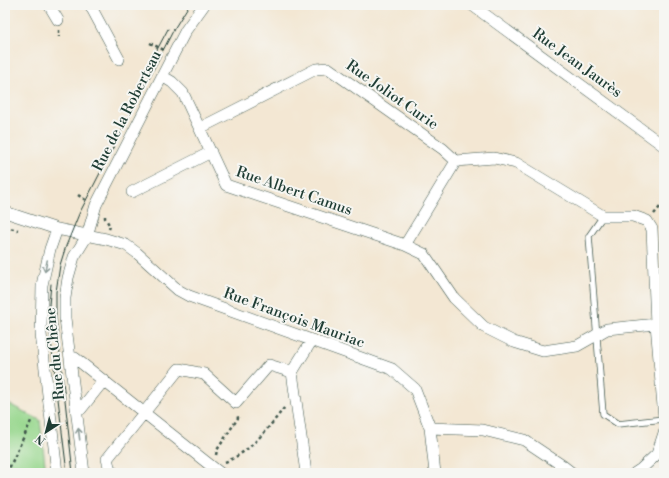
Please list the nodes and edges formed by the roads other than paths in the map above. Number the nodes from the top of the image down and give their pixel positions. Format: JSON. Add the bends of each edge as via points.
{"nodes":[{"id":1,"x":48,"y":5,"type":"edge"},
{"id":2,"x":90,"y":5,"type":"edge"},
{"id":3,"x":204,"y":5,"type":"edge"},
{"id":4,"x":472,"y":5,"type":"edge"},
{"id":5,"x":58,"y":20,"type":"dead end"},
{"id":6,"x":119,"y":59,"type":"dead end"},
{"id":7,"x":162,"y":76,"type":"junction"},
{"id":8,"x":200,"y":128,"type":"junction"},
{"id":9,"x":664,"y":146,"type":"edge"},
{"id":10,"x":211,"y":152,"type":"junction"},
{"id":11,"x":456,"y":161,"type":"junction"},
{"id":12,"x":132,"y":192,"type":"dead end"},
{"id":13,"x":5,"y":212,"type":"edge"},
{"id":14,"x":603,"y":216,"type":"junction"},
{"id":15,"x":57,"y":229,"type":"junction"},
{"id":16,"x":87,"y":236,"type":"junction"},
{"id":17,"x":405,"y":245,"type":"junction"},
{"id":18,"x":656,"y":324,"type":"junction"},
{"id":19,"x":598,"y":334,"type":"junction"},
{"id":20,"x":312,"y":340,"type":"junction"},
{"id":21,"x":75,"y":358,"type":"dead end"},
{"id":22,"x":292,"y":372,"type":"junction"},
{"id":23,"x":104,"y":380,"type":"junction"},
{"id":24,"x":81,"y":409,"type":"dead end"},
{"id":25,"x":144,"y":413,"type":"junction"},
{"id":26,"x":664,"y":418,"type":"edge"},
{"id":27,"x":430,"y":428,"type":"junction"},
{"id":28,"x":664,"y":433,"type":"edge"},
{"id":29,"x":217,"y":470,"type":"edge"},
{"id":30,"x":57,"y":473,"type":"edge"},
{"id":31,"x":84,"y":473,"type":"edge"},
{"id":32,"x":114,"y":473,"type":"edge"},
{"id":33,"x":306,"y":473,"type":"edge"},
{"id":34,"x":435,"y":473,"type":"edge"},
{"id":35,"x":572,"y":473,"type":"edge"},
{"id":36,"x":634,"y":473,"type":"edge"}],
"edges":[{"from":1,"to":5,"type":"street"},
{"from":2,"to":6,"type":"street"},
{"from":3,"to":7,"type":"street","name":"Rue de la Robertsau","via":[[186,30]]},
{"from":4,"to":9,"type":"street","name":"Rue Jean Jaurès"},
{"from":7,"to":8,"type":"street","name":"Rue Albert Camus","via":[[183,93]]},
{"from":7,"to":16,"type":"street","name":"Rue de la Robertsau","via":[[96,205]]},
{"from":8,"to":10,"type":"street","name":"Rue Albert Camus"},
{"from":8,"to":11,"type":"street","name":"Rue Joliot Curie","via":[[316,69],[328,68],[443,149]]},
{"from":10,"to":12,"type":"street"},
{"from":10,"to":17,"type":"street","name":"Rue Albert Camus","via":[[226,185]]},
{"from":11,"to":14,"type":"street","via":[[494,158],[516,163]]},
{"from":11,"to":17,"type":"street"},
{"from":13,"to":15,"type":"street","name":"Rue François Mauriac"},
{"from":14,"to":18,"type":"street","via":[[632,216],[647,221],[652,229]]},
{"from":14,"to":19,"type":"lane","via":[[589,236]]},
{"from":15,"to":16,"type":"street","name":"Rue François Mauriac"},
{"from":15,"to":30,"type":"street","name":"Rue du Chêne","one_way":true,"via":[[42,285],[41,334]]},
{"from":16,"to":20,"type":"street","name":"Rue François Mauriac","via":[[126,245],[178,290],[189,296]]},
{"from":31,"to":16,"type":"street","name":"Rue du Chêne","one_way":true,"via":[[64,298],[74,257]]},
{"from":17,"to":19,"type":"street","name":"Rue Albert Camus","via":[[424,254],[454,298],[484,327],[514,342],[543,351],[577,346]]},
{"from":18,"to":19,"type":"street","name":"Rue Albert Camus","via":[[607,329]]},
{"from":18,"to":26,"type":"street"},
{"from":19,"to":26,"type":"lane","via":[[603,414],[618,424]]},
{"from":20,"to":22,"type":"street"},
{"from":20,"to":27,"type":"street","name":"Rue François Mauriac","via":[[392,369],[415,389]]},
{"from":21,"to":23,"type":"street"},
{"from":22,"to":25,"type":"street","via":[[269,365],[236,403],[204,374],[179,369]]},
{"from":22,"to":33,"type":"street"},
{"from":23,"to":24,"type":"street"},
{"from":23,"to":25,"type":"street"},
{"from":25,"to":29,"type":"street"},
{"from":25,"to":32,"type":"street","via":[[108,459],[110,470]]},
{"from":27,"to":34,"type":"street","name":"Rue François Mauriac"},
{"from":27,"to":35,"type":"street","via":[[483,430],[524,440]]},
{"from":28,"to":36,"type":"street","via":[[657,454]]}]}
